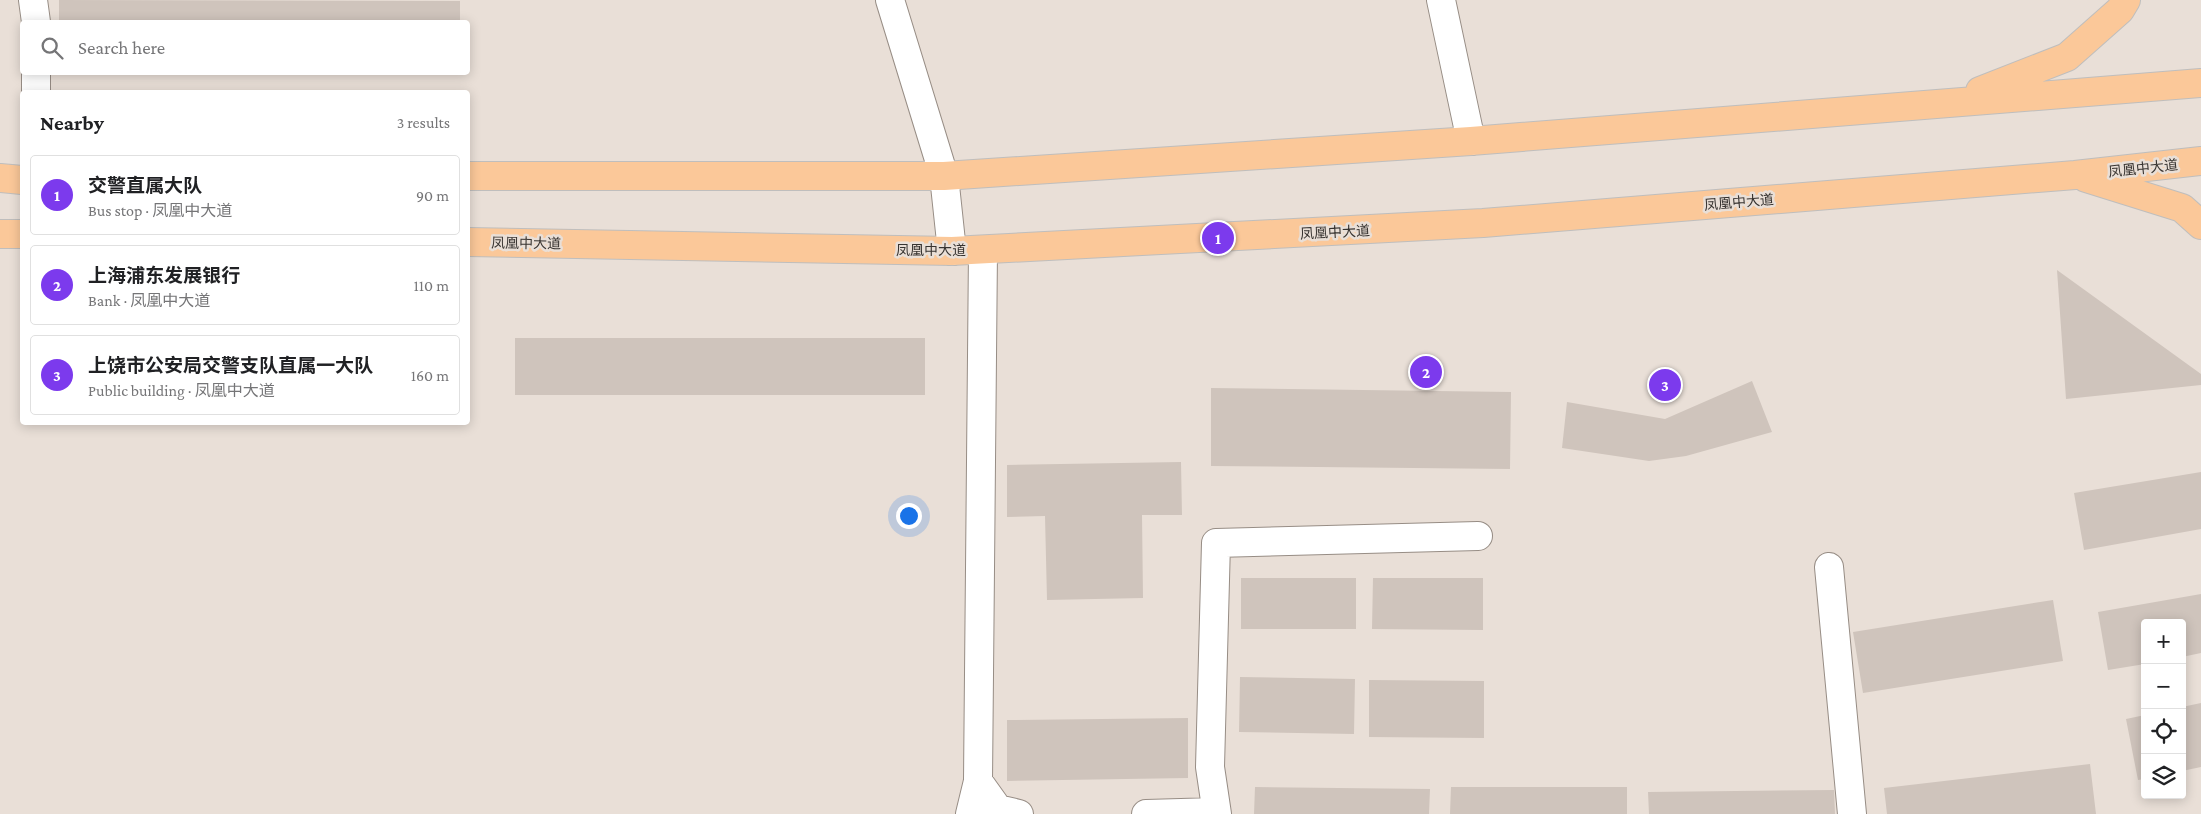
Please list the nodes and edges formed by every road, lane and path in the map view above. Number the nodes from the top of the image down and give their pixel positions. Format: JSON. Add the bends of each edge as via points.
{"nodes":[{"id":1,"x":33,"y":0,"type":"edge"},
{"id":2,"x":890,"y":0,"type":"edge"},
{"id":3,"x":1442,"y":0,"type":"edge"},
{"id":4,"x":2126,"y":0,"type":"edge"},
{"id":5,"x":36,"y":20,"type":"edge"},
{"id":6,"x":36,"y":75,"type":"edge"},
{"id":7,"x":2201,"y":83,"type":"edge"},
{"id":8,"x":36,"y":90,"type":"edge"},
{"id":9,"x":1951,"y":102,"type":"junction"},
{"id":10,"x":1471,"y":141,"type":"junction"},
{"id":11,"x":2201,"y":162,"type":"edge"},
{"id":12,"x":2076,"y":175,"type":"junction"},
{"id":13,"x":470,"y":176,"type":"edge"},
{"id":14,"x":944,"y":176,"type":"junction"},
{"id":15,"x":0,"y":178,"type":"edge"},
{"id":16,"x":20,"y":180,"type":"edge"},
{"id":17,"x":2201,"y":225,"type":"edge"},
{"id":18,"x":0,"y":234,"type":"edge"},
{"id":19,"x":20,"y":234,"type":"edge"},
{"id":20,"x":470,"y":242,"type":"edge"},
{"id":21,"x":983,"y":250,"type":"junction"},
{"id":22,"x":952,"y":251,"type":"junction"},
{"id":23,"x":1478,"y":536,"type":"dead end"},
{"id":24,"x":1829,"y":567,"type":"dead end"},
{"id":25,"x":978,"y":781,"type":"junction"},
{"id":26,"x":1216,"y":813,"type":"edge"},
{"id":27,"x":970,"y":814,"type":"edge"},
{"id":28,"x":1019,"y":814,"type":"edge"},
{"id":29,"x":1146,"y":814,"type":"edge"},
{"id":30,"x":1852,"y":814,"type":"edge"}],
"edges":[{"from":1,"to":5,"type":"street"},
{"from":2,"to":14,"type":"street"},
{"from":3,"to":10,"type":"street"},
{"from":4,"to":9,"type":"main road","via":[[2120,10],[2067,57]]},
{"from":6,"to":8,"type":"street"},
{"from":7,"to":9,"type":"main road"},
{"from":9,"to":10,"type":"main road"},
{"from":10,"to":14,"type":"main road"},
{"from":11,"to":12,"type":"main road","name":"凤凰中大道"},
{"from":12,"to":17,"type":"main road","via":[[2182,208]]},
{"from":12,"to":21,"type":"main road","name":"凤凰中大道","via":[[1483,223]]},
{"from":13,"to":14,"type":"main road"},
{"from":14,"to":22,"type":"street"},
{"from":15,"to":16,"type":"main road"},
{"from":18,"to":19,"type":"main road"},
{"from":20,"to":22,"type":"main road","name":"凤凰中大道"},
{"from":21,"to":22,"type":"main road","name":"凤凰中大道"},
{"from":21,"to":25,"type":"street"},
{"from":23,"to":26,"type":"street","via":[[1216,543],[1210,767]]},
{"from":24,"to":30,"type":"street"},
{"from":25,"to":27,"type":"street"},
{"from":25,"to":28,"type":"street","via":[[998,809]]},
{"from":26,"to":29,"type":"street"}]}
